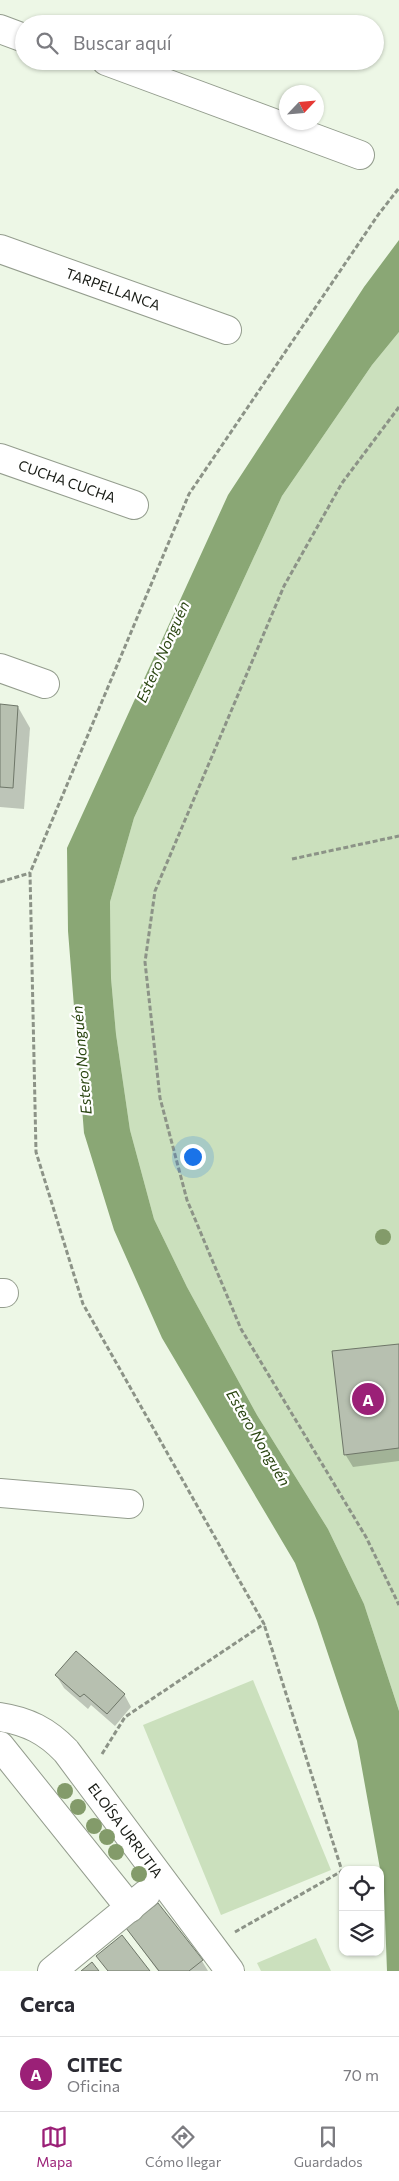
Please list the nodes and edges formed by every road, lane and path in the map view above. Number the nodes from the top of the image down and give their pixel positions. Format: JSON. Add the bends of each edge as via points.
{"nodes":[{"id":1,"x":0,"y":29,"type":"edge"},
{"id":2,"x":15,"y":35,"type":"edge"},
{"id":3,"x":130,"y":70,"type":"edge"},
{"id":4,"x":360,"y":155,"type":"dead end"},
{"id":5,"x":399,"y":188,"type":"edge"},
{"id":6,"x":0,"y":249,"type":"edge"},
{"id":7,"x":227,"y":330,"type":"dead end"},
{"id":8,"x":399,"y":407,"type":"edge"},
{"id":9,"x":0,"y":458,"type":"edge"},
{"id":10,"x":134,"y":504,"type":"dead end"},
{"id":11,"x":0,"y":668,"type":"edge"},
{"id":12,"x":45,"y":684,"type":"dead end"},
{"id":13,"x":399,"y":836,"type":"edge"},
{"id":14,"x":292,"y":859,"type":"dead end"},
{"id":15,"x":30,"y":873,"type":"junction"},
{"id":16,"x":0,"y":882,"type":"edge"},
{"id":17,"x":0,"y":1494,"type":"edge"},
{"id":18,"x":129,"y":1504,"type":"dead end"},
{"id":19,"x":399,"y":1605,"type":"edge"},
{"id":20,"x":264,"y":1624,"type":"junction"},
{"id":21,"x":0,"y":1717,"type":"edge"},
{"id":22,"x":0,"y":1746,"type":"edge"},
{"id":23,"x":87,"y":1777,"type":"junction"},
{"id":24,"x":212,"y":1945,"type":"junction"},
{"id":25,"x":52,"y":1971,"type":"edge"},
{"id":26,"x":230,"y":1971,"type":"edge"}],
"edges":[{"from":1,"to":2,"type":"street"},
{"from":3,"to":4,"type":"street"},
{"from":5,"to":15,"type":"path","via":[[189,494]]},
{"from":6,"to":7,"type":"street","name":"TARPELLANCA"},
{"from":8,"to":19,"type":"path","via":[[342,483],[284,586],[155,891],[145,962],[160,1098],[187,1200],[241,1329],[366,1537]]},
{"from":9,"to":10,"type":"street","name":"CUCHA CUCHA"},
{"from":11,"to":12,"type":"street"},
{"from":13,"to":14,"type":"path"},
{"from":15,"to":16,"type":"path"},
{"from":15,"to":20,"type":"path","via":[[36,1152],[84,1304]]},
{"from":17,"to":18,"type":"street"},
{"from":20,"to":23,"type":"path","via":[[126,1717]]},
{"from":20,"to":24,"type":"path","via":[[342,1872]]},
{"from":21,"to":23,"type":"street","name":"ELOÍSA URRUTIA","via":[[24,1722],[43,1731],[61,1746]]},
{"from":22,"to":25,"type":"street","via":[[138,1901]]},
{"from":23,"to":24,"type":"street","name":"ELOÍSA URRUTIA"},
{"from":24,"to":26,"type":"street","name":"ELOÍSA URRUTIA"}]}
